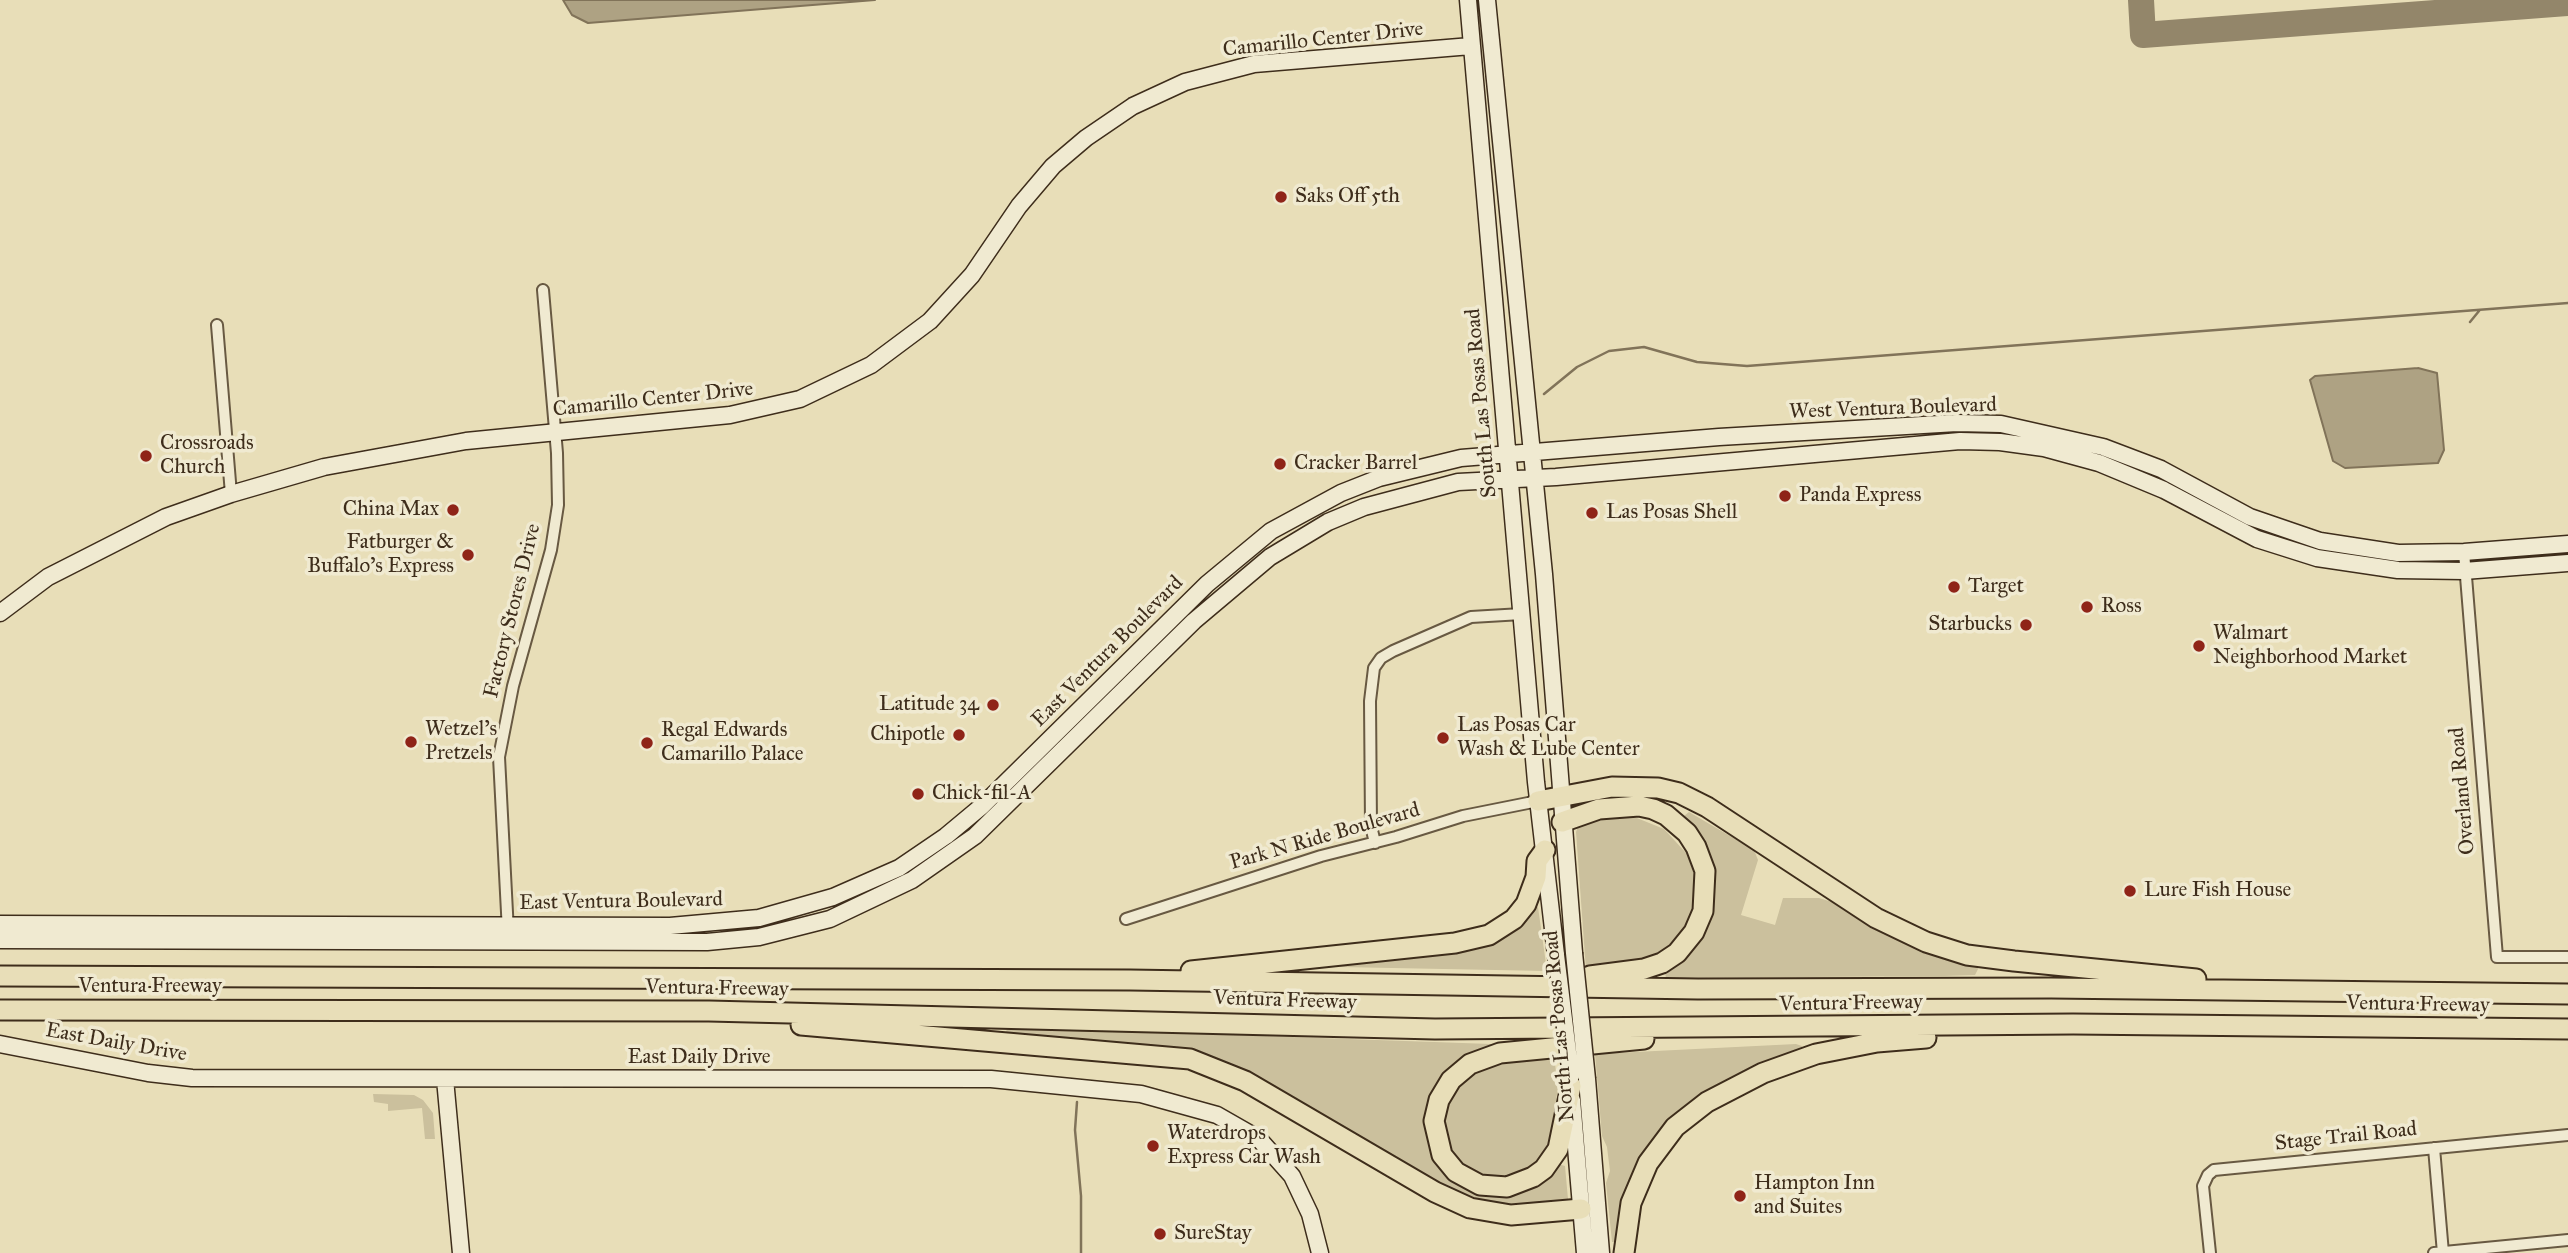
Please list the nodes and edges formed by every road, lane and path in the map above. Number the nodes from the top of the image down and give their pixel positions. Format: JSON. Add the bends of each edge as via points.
{"nodes":[{"id":1,"x":1468,"y":0,"type":"edge"},
{"id":2,"x":1487,"y":0,"type":"edge"},
{"id":3,"x":1471,"y":46,"type":"junction"},
{"id":4,"x":1500,"y":148,"type":"junction"},
{"id":5,"x":542,"y":290,"type":"dead end"},
{"id":6,"x":216,"y":325,"type":"dead end"},
{"id":7,"x":555,"y":432,"type":"junction"},
{"id":8,"x":1531,"y":453,"type":"junction"},
{"id":9,"x":1508,"y":454,"type":"junction"},
{"id":10,"x":1510,"y":479,"type":"junction"},
{"id":11,"x":1534,"y":479,"type":"junction"},
{"id":12,"x":231,"y":494,"type":"junction"},
{"id":13,"x":2568,"y":544,"type":"edge"},
{"id":14,"x":2464,"y":552,"type":"junction"},
{"id":15,"x":2568,"y":563,"type":"edge"},
{"id":16,"x":2464,"y":571,"type":"junction"},
{"id":17,"x":0,"y":613,"type":"edge"},
{"id":18,"x":1522,"y":614,"type":"junction"},
{"id":19,"x":1560,"y":796,"type":"junction"},
{"id":20,"x":1538,"y":801,"type":"junction"},
{"id":21,"x":1562,"y":822,"type":"junction"},
{"id":22,"x":1374,"y":843,"type":"junction"},
{"id":23,"x":1545,"y":850,"type":"junction"},
{"id":24,"x":1126,"y":919,"type":"dead end"},
{"id":25,"x":0,"y":924,"type":"edge"},
{"id":26,"x":508,"y":933,"type":"junction"},
{"id":27,"x":0,"y":940,"type":"edge"},
{"id":28,"x":2568,"y":957,"type":"edge"},
{"id":29,"x":0,"y":976,"type":"edge"},
{"id":30,"x":1129,"y":980,"type":"junction"},
{"id":31,"x":1455,"y":984,"type":"junction"},
{"id":32,"x":2252,"y":991,"type":"junction"},
{"id":33,"x":2568,"y":994,"type":"edge"},
{"id":34,"x":0,"y":1010,"type":"edge"},
{"id":35,"x":709,"y":1011,"type":"junction"},
{"id":36,"x":2073,"y":1024,"type":"junction"},
{"id":37,"x":1758,"y":1028,"type":"junction"},
{"id":38,"x":2568,"y":1029,"type":"edge"},
{"id":39,"x":0,"y":1044,"type":"edge"},
{"id":40,"x":445,"y":1079,"type":"junction"},
{"id":41,"x":1576,"y":1080,"type":"junction"},
{"id":42,"x":2568,"y":1135,"type":"edge"},
{"id":43,"x":2434,"y":1148,"type":"junction"},
{"id":44,"x":1589,"y":1208,"type":"junction"},
{"id":45,"x":2568,"y":1240,"type":"edge"},
{"id":46,"x":461,"y":1253,"type":"edge"},
{"id":47,"x":1320,"y":1253,"type":"edge"},
{"id":48,"x":1585,"y":1253,"type":"edge"},
{"id":49,"x":1601,"y":1253,"type":"edge"},
{"id":50,"x":1624,"y":1253,"type":"edge"},
{"id":51,"x":2210,"y":1253,"type":"edge"},
{"id":52,"x":2434,"y":1253,"type":"edge"},
{"id":53,"x":2443,"y":1253,"type":"edge"}],
"edges":[{"from":1,"to":3,"type":"main road","name":"South Las Posas Road"},
{"from":2,"to":4,"type":"main road","name":"South Las Posas Road"},
{"from":3,"to":4,"type":"main road","via":[[1482,56],[1492,139]]},
{"from":3,"to":7,"type":"main road","name":"Camarillo Center Drive","via":[[1254,64],[1185,82],[1116,116],[1054,166],[951,299],[912,337],[871,365],[829,387],[773,407]]},
{"from":3,"to":9,"type":"main road","name":"South Las Posas Road"},
{"from":4,"to":8,"type":"main road","name":"South Las Posas Road"},
{"from":5,"to":7,"type":"street","name":"Factory Stores Drive"},
{"from":6,"to":12,"type":"street"},
{"from":7,"to":12,"type":"main road","name":"Camarillo Center Drive","via":[[466,440],[370,456]]},
{"from":7,"to":26,"type":"street","name":"Factory Stores Drive","via":[[555,526],[499,757]]},
{"from":8,"to":9,"type":"main road","name":"West Ventura Boulevard"},
{"from":8,"to":11,"type":"main road","name":"South Las Posas Road"},
{"from":8,"to":14,"type":"main road","name":"West Ventura Boulevard","via":[[1957,423],[2001,424],[2103,447],[2161,468],[2250,517],[2310,538],[2398,553]]},
{"from":9,"to":10,"type":"main road","name":"South Las Posas Road"},
{"from":9,"to":26,"type":"main road","name":"East Ventura Boulevard","via":[[1461,458],[1379,478],[1271,531],[1198,593],[982,806],[926,851],[868,883],[760,918]]},
{"from":10,"to":11,"type":"main road","name":"East Ventura Boulevard"},
{"from":10,"to":18,"type":"main road","name":"South Las Posas Road"},
{"from":10,"to":26,"type":"main road","name":"East Ventura Boulevard","via":[[1458,482],[1396,496],[1328,523],[1270,557],[1194,621],[975,836],[881,897],[830,919],[759,937],[708,942]]},
{"from":11,"to":16,"type":"main road","name":"West Ventura Boulevard","via":[[1946,442],[2000,442],[2122,471],[2231,527],[2290,551],[2357,565]]},
{"from":11,"to":19,"type":"main road","name":"South Las Posas Road"},
{"from":12,"to":17,"type":"main road","name":"Camarillo Center Drive","via":[[166,517],[95,551],[32,586]]},
{"from":13,"to":14,"type":"main road","name":"West Ventura Boulevard"},
{"from":14,"to":16,"type":"street","name":"Overland Road"},
{"from":15,"to":16,"type":"main road","name":"West Ventura Boulevard"},
{"from":16,"to":28,"type":"street","name":"Overland Road","via":[[2497,957]]},
{"from":18,"to":20,"type":"main road","name":"South Las Posas Road"},
{"from":18,"to":22,"type":"street","via":[[1471,617],[1393,651],[1374,668],[1370,701]]},
{"from":19,"to":20,"type":"highway"},
{"from":19,"to":21,"type":"main road","name":"North Las Posas Road"},
{"from":19,"to":32,"type":"highway","via":[[1639,786],[1679,793],[1876,918],[1950,950],[2198,979]]},
{"from":20,"to":22,"type":"street","name":"Park N Ride Boulevard","via":[[1463,816]]},
{"from":20,"to":23,"type":"main road","name":"North Las Posas Road"},
{"from":21,"to":31,"type":"highway","via":[[1588,811],[1639,806],[1676,823],[1696,847],[1704,871],[1706,897],[1694,932],[1676,953],[1644,969]]},
{"from":21,"to":41,"type":"main road","name":"North Las Posas Road","bridge":true,"via":[[1574,953]]},
{"from":22,"to":24,"type":"street","name":"Park N Ride Boulevard"},
{"from":23,"to":30,"type":"highway","via":[[1537,861],[1532,892],[1514,919],[1474,940]]},
{"from":23,"to":41,"type":"main road","name":"North Las Posas Road","bridge":true},
{"from":25,"to":26,"type":"main road","name":"East Ventura Boulevard"},
{"from":26,"to":27,"type":"main road","name":"East Ventura Boulevard"},
{"from":29,"to":30,"type":"highway","name":"Ventura Freeway"},
{"from":30,"to":31,"type":"highway","name":"Ventura Freeway"},
{"from":31,"to":32,"type":"highway","name":"Ventura Freeway"},
{"from":32,"to":33,"type":"highway","name":"Ventura Freeway"},
{"from":34,"to":35,"type":"highway","name":"Ventura Freeway"},
{"from":35,"to":37,"type":"highway","name":"Ventura Freeway","via":[[1435,1029]]},
{"from":35,"to":44,"type":"highway","via":[[797,1025],[1190,1059],[1245,1081],[1470,1208],[1511,1215]]},
{"from":36,"to":37,"type":"highway","name":"Ventura Freeway"},
{"from":36,"to":38,"type":"highway","name":"Ventura Freeway"},
{"from":36,"to":50,"type":"highway","via":[[1844,1047],[1791,1062],[1733,1087],[1675,1127],[1648,1163],[1631,1203]]},
{"from":37,"to":41,"type":"highway","via":[[1500,1053],[1481,1059],[1460,1071],[1439,1100],[1434,1121],[1442,1155],[1457,1172],[1492,1188],[1533,1177],[1558,1149]]},
{"from":39,"to":40,"type":"main road","name":"East Daily Drive","via":[[192,1078]]},
{"from":40,"to":46,"type":"main road"},
{"from":40,"to":47,"type":"main road","name":"East Daily Drive","via":[[991,1079],[1141,1094],[1217,1115],[1259,1139],[1297,1186]]},
{"from":41,"to":44,"type":"main road","name":"North Las Posas Road"},
{"from":42,"to":43,"type":"street","name":"Stage Trail Road"},
{"from":43,"to":51,"type":"street","name":"Stage Trail Road","via":[[2214,1170],[2203,1186]]},
{"from":43,"to":53,"type":"street"},
{"from":44,"to":48,"type":"main road","name":"North Las Posas Road"},
{"from":44,"to":49,"type":"main road","name":"North Las Posas Road"},
{"from":45,"to":53,"type":"street"},
{"from":52,"to":53,"type":"street"}]}
